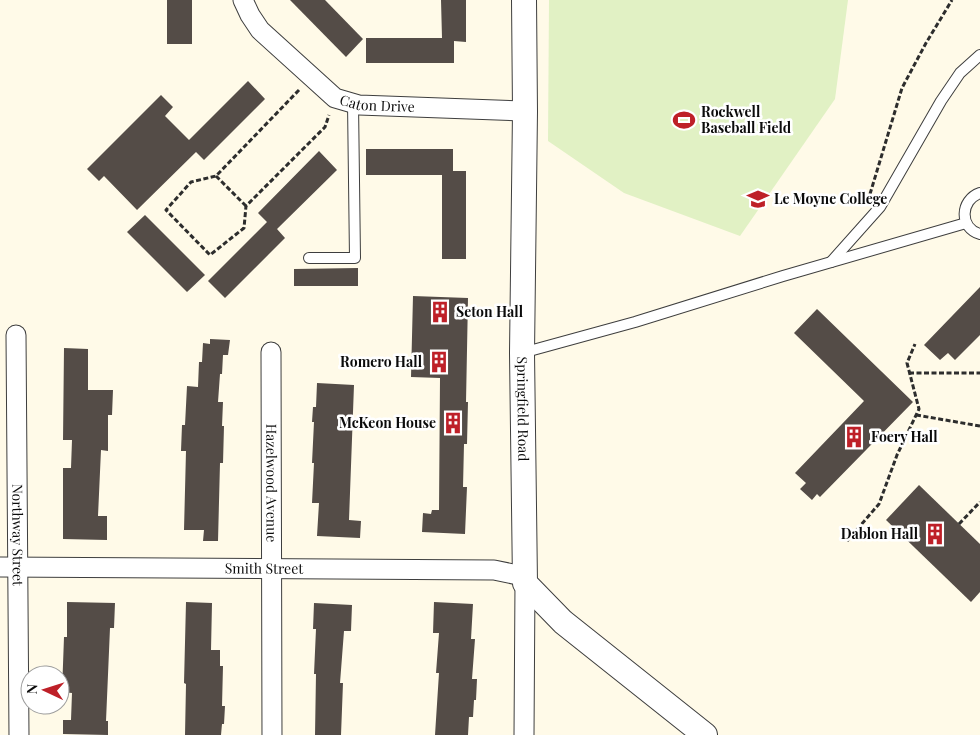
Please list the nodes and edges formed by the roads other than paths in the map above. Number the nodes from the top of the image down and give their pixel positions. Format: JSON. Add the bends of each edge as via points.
{"nodes":[{"id":1,"x":243,"y":0,"type":"edge"},
{"id":2,"x":524,"y":0,"type":"edge"},
{"id":3,"x":980,"y":55,"type":"edge"},
{"id":4,"x":344,"y":100,"type":"junction"},
{"id":5,"x":525,"y":111,"type":"junction"},
{"id":6,"x":980,"y":192,"type":"edge"},
{"id":7,"x":966,"y":223,"type":"junction"},
{"id":8,"x":980,"y":234,"type":"edge"},
{"id":9,"x":309,"y":258,"type":"dead end"},
{"id":10,"x":831,"y":262,"type":"junction"},
{"id":11,"x":16,"y":335,"type":"dead end"},
{"id":12,"x":271,"y":352,"type":"dead end"},
{"id":13,"x":522,"y":353,"type":"junction"},
{"id":14,"x":9,"y":567,"type":"edge"},
{"id":15,"x":272,"y":569,"type":"junction"},
{"id":16,"x":525,"y":583,"type":"junction"},
{"id":17,"x":19,"y":735,"type":"edge"},
{"id":18,"x":272,"y":735,"type":"edge"},
{"id":19,"x":524,"y":735,"type":"edge"},
{"id":20,"x":704,"y":735,"type":"edge"}],
"edges":[{"from":1,"to":4,"type":"street","name":"Caton Drive","via":[[260,30]]},
{"from":2,"to":5,"type":"street","name":"Springfield Road"},
{"from":3,"to":10,"type":"lane","via":[[960,73],[941,101],[880,207]]},
{"from":4,"to":5,"type":"street","name":"Caton Drive","via":[[359,105]]},
{"from":4,"to":9,"type":"lane","via":[[355,258]]},
{"from":5,"to":13,"type":"street","name":"Springfield Road"},
{"from":6,"to":7,"type":"lane","via":[[968,201],[964,209]]},
{"from":7,"to":8,"type":"lane"},
{"from":7,"to":10,"type":"lane"},
{"from":10,"to":13,"type":"lane"},
{"from":11,"to":14,"type":"street","name":"Northway Street"},
{"from":12,"to":15,"type":"street","name":"Hazelwood Avenue"},
{"from":13,"to":16,"type":"street","name":"Springfield Road"},
{"from":14,"to":15,"type":"street","name":"Smith Street"},
{"from":14,"to":17,"type":"street","name":"Northway Street"},
{"from":15,"to":16,"type":"street","name":"Smith Street","via":[[494,570],[518,575]]},
{"from":15,"to":18,"type":"street","name":"Hazelwood Avenue"},
{"from":16,"to":19,"type":"street"},
{"from":16,"to":20,"type":"street","via":[[563,622]]}]}
